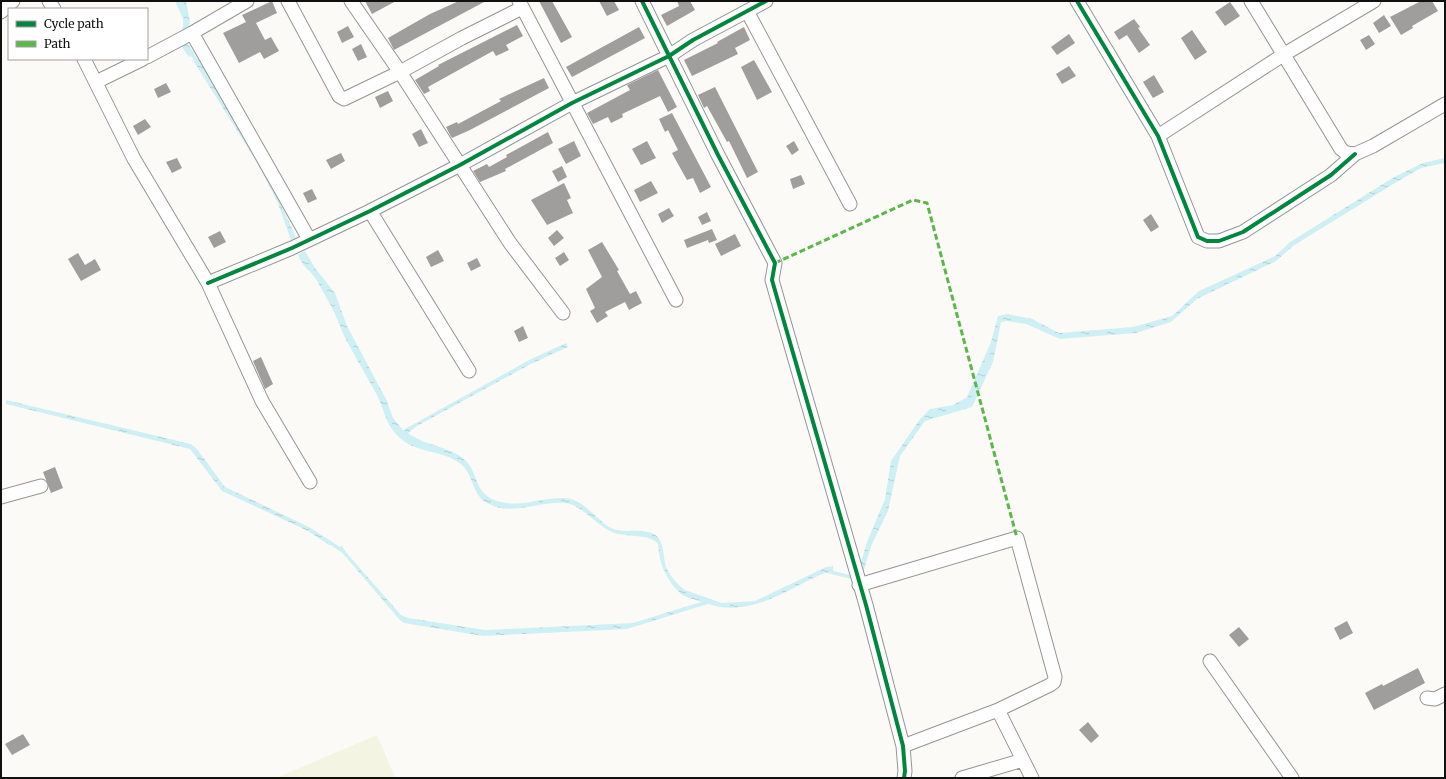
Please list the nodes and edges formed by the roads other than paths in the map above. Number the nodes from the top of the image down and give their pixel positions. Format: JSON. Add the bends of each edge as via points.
{"nodes":[{"id":1,"x":13,"y":1,"type":"edge"},
{"id":2,"x":247,"y":1,"type":"edge"},
{"id":3,"x":288,"y":1,"type":"edge"},
{"id":4,"x":351,"y":1,"type":"edge"},
{"id":5,"x":642,"y":1,"type":"edge"},
{"id":6,"x":766,"y":1,"type":"edge"},
{"id":7,"x":1077,"y":1,"type":"edge"},
{"id":8,"x":1251,"y":1,"type":"edge"},
{"id":9,"x":1374,"y":1,"type":"edge"},
{"id":10,"x":520,"y":4,"type":"edge"},
{"id":11,"x":747,"y":11,"type":"junction"},
{"id":12,"x":1,"y":12,"type":"edge"},
{"id":13,"x":184,"y":38,"type":"junction"},
{"id":14,"x":1284,"y":55,"type":"junction"},
{"id":15,"x":148,"y":56,"type":"edge"},
{"id":16,"x":669,"y":56,"type":"junction"},
{"id":17,"x":85,"y":60,"type":"edge"},
{"id":18,"x":141,"y":60,"type":"edge"},
{"id":19,"x":400,"y":72,"type":"junction"},
{"id":20,"x":96,"y":82,"type":"junction"},
{"id":21,"x":572,"y":103,"type":"junction"},
{"id":22,"x":1445,"y":104,"type":"edge"},
{"id":23,"x":1158,"y":136,"type":"junction"},
{"id":24,"x":1355,"y":154,"type":"junction"},
{"id":25,"x":460,"y":165,"type":"junction"},
{"id":26,"x":850,"y":204,"type":"dead end"},
{"id":27,"x":370,"y":211,"type":"junction"},
{"id":28,"x":301,"y":244,"type":"junction"},
{"id":29,"x":208,"y":283,"type":"junction"},
{"id":30,"x":676,"y":300,"type":"dead end"},
{"id":31,"x":563,"y":314,"type":"dead end"},
{"id":32,"x":469,"y":371,"type":"dead end"},
{"id":33,"x":310,"y":482,"type":"dead end"},
{"id":34,"x":41,"y":486,"type":"dead end"},
{"id":35,"x":1,"y":497,"type":"edge"},
{"id":36,"x":858,"y":581,"type":"junction"},
{"id":37,"x":1210,"y":661,"type":"dead end"},
{"id":38,"x":1445,"y":694,"type":"edge"},
{"id":39,"x":1427,"y":698,"type":"dead end"},
{"id":40,"x":998,"y":710,"type":"junction"},
{"id":41,"x":903,"y":746,"type":"junction"},
{"id":42,"x":1023,"y":760,"type":"junction"},
{"id":43,"x":904,"y":778,"type":"edge"},
{"id":44,"x":962,"y":778,"type":"edge"},
{"id":45,"x":1032,"y":778,"type":"edge"},
{"id":46,"x":1292,"y":778,"type":"edge"}],
"edges":[{"from":1,"to":12,"type":"street"},
{"from":2,"to":13,"type":"street"},
{"from":3,"to":19,"type":"street","via":[[339,96],[344,99],[350,98]]},
{"from":4,"to":19,"type":"street"},
{"from":5,"to":16,"type":"street"},
{"from":6,"to":11,"type":"street"},
{"from":7,"to":23,"type":"street"},
{"from":8,"to":14,"type":"street"},
{"from":9,"to":14,"type":"street"},
{"from":10,"to":19,"type":"street"},
{"from":10,"to":21,"type":"street"},
{"from":11,"to":16,"type":"street"},
{"from":11,"to":26,"type":"street"},
{"from":13,"to":15,"type":"street"},
{"from":13,"to":28,"type":"street"},
{"from":14,"to":23,"type":"street"},
{"from":14,"to":24,"type":"street","via":[[1341,149],[1346,153]]},
{"from":16,"to":21,"type":"street"},
{"from":16,"to":36,"type":"street","via":[[775,263],[772,280]]},
{"from":17,"to":20,"type":"street"},
{"from":18,"to":20,"type":"street"},
{"from":19,"to":25,"type":"street"},
{"from":20,"to":29,"type":"street","via":[[134,159]]},
{"from":21,"to":25,"type":"street"},
{"from":21,"to":30,"type":"street"},
{"from":22,"to":24,"type":"street"},
{"from":23,"to":24,"type":"street","via":[[1198,238],[1206,241],[1219,241],[1243,232],[1331,175]]},
{"from":25,"to":27,"type":"street"},
{"from":25,"to":31,"type":"street","via":[[510,243]]},
{"from":27,"to":28,"type":"street"},
{"from":27,"to":32,"type":"street"},
{"from":28,"to":29,"type":"street"},
{"from":29,"to":33,"type":"street","via":[[262,402]]},
{"from":34,"to":35,"type":"street"},
{"from":36,"to":40,"type":"street","via":[[1017,538],[1055,677],[1050,686]]},
{"from":36,"to":41,"type":"street"},
{"from":37,"to":46,"type":"street"},
{"from":38,"to":39,"type":"street","via":[[1435,699]]},
{"from":40,"to":41,"type":"street"},
{"from":40,"to":42,"type":"street"},
{"from":41,"to":43,"type":"street"},
{"from":42,"to":44,"type":"street"},
{"from":42,"to":45,"type":"street"}]}
